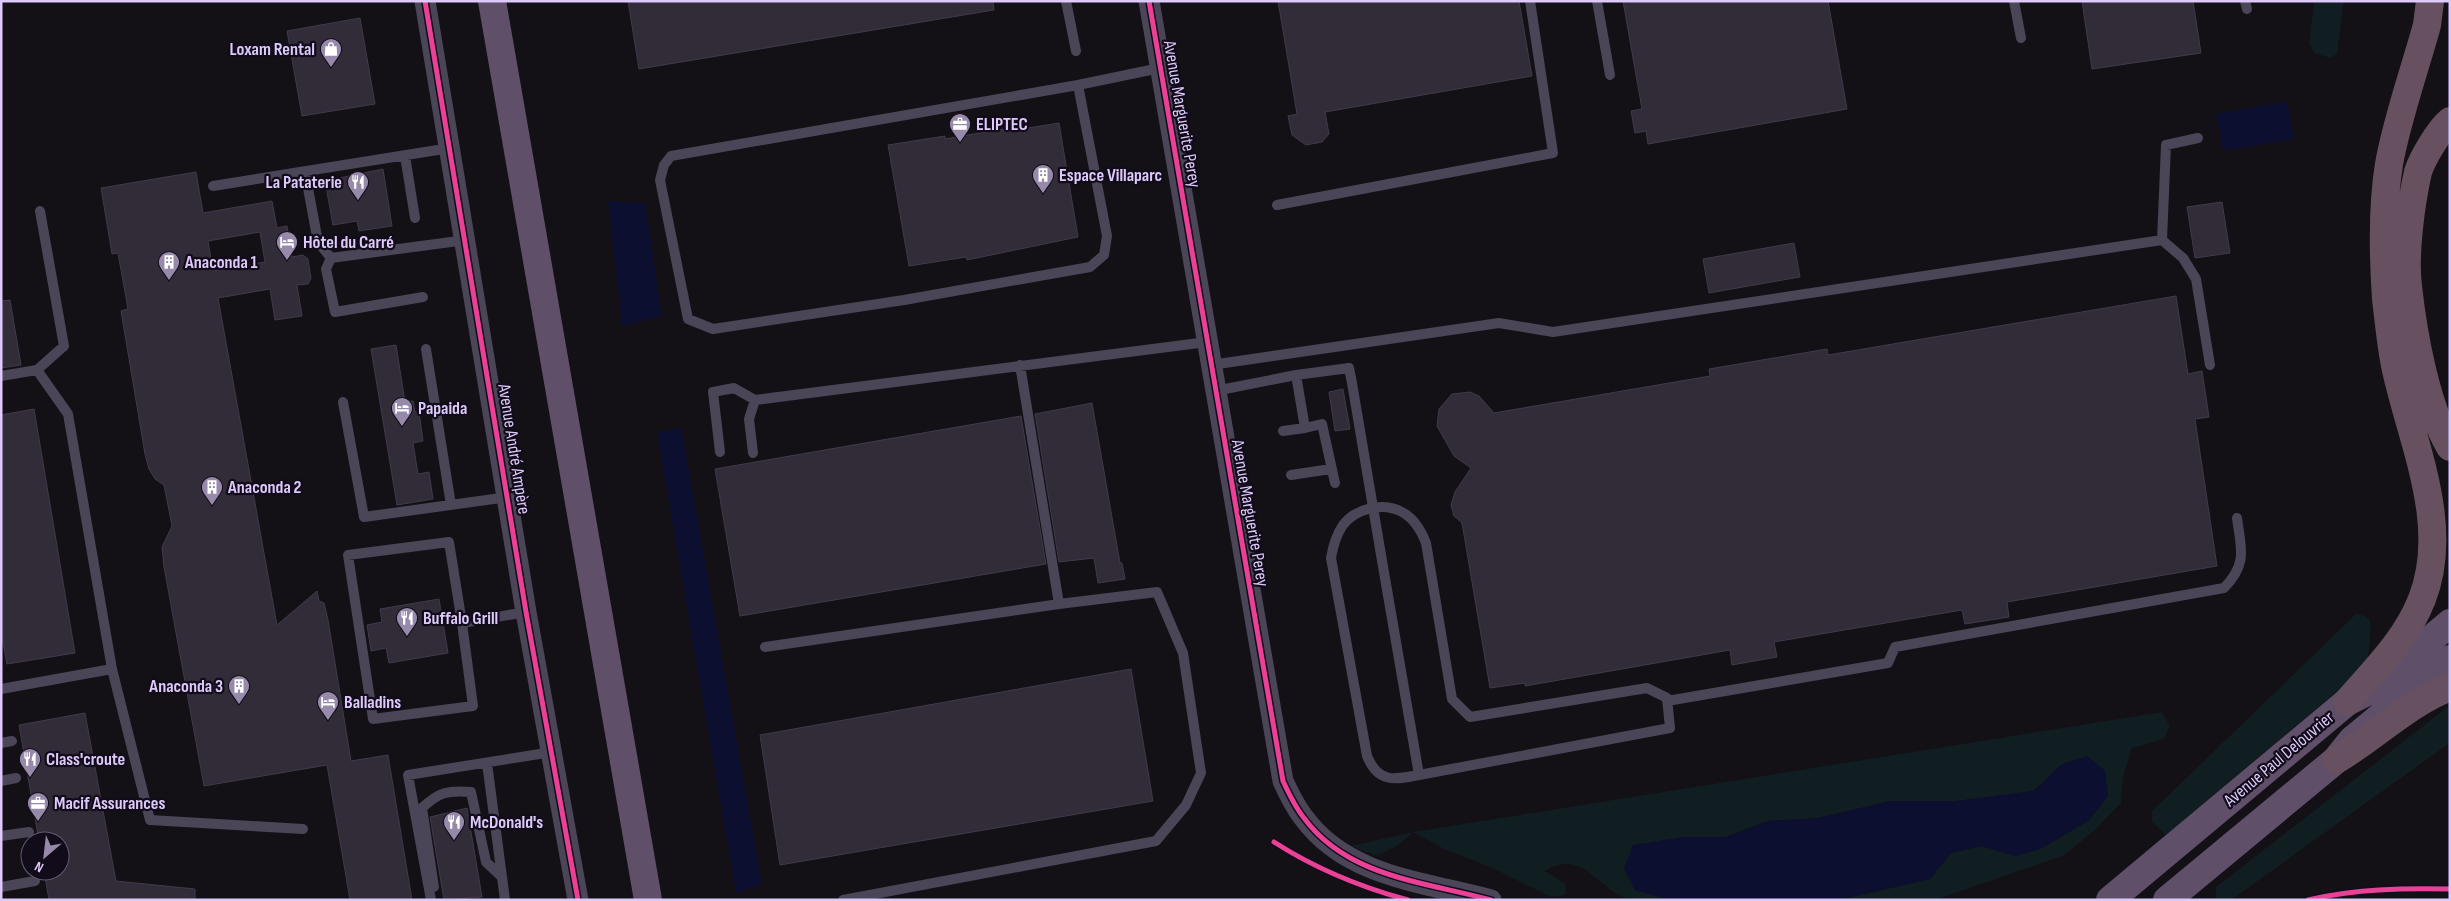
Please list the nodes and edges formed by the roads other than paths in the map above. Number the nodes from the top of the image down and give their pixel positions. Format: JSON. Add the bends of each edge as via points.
{"nodes":[{"id":1,"x":425,"y":1,"type":"edge"},
{"id":2,"x":492,"y":1,"type":"edge"},
{"id":3,"x":1066,"y":1,"type":"edge"},
{"id":4,"x":1149,"y":1,"type":"edge"},
{"id":5,"x":1530,"y":1,"type":"edge"},
{"id":6,"x":1597,"y":1,"type":"edge"},
{"id":7,"x":2014,"y":1,"type":"edge"},
{"id":8,"x":2430,"y":1,"type":"edge"},
{"id":9,"x":2020,"y":38,"type":"dead end"},
{"id":10,"x":1076,"y":51,"type":"dead end"},
{"id":11,"x":1160,"y":68,"type":"junction"},
{"id":12,"x":1610,"y":75,"type":"dead end"},
{"id":13,"x":1078,"y":85,"type":"junction"},
{"id":14,"x":2450,"y":121,"type":"edge"},
{"id":15,"x":2198,"y":138,"type":"dead end"},
{"id":16,"x":450,"y":148,"type":"junction"},
{"id":17,"x":405,"y":156,"type":"junction"},
{"id":18,"x":304,"y":172,"type":"junction"},
{"id":19,"x":213,"y":186,"type":"dead end"},
{"id":20,"x":1277,"y":206,"type":"dead end"},
{"id":21,"x":40,"y":211,"type":"dead end"},
{"id":22,"x":416,"y":218,"type":"dead end"},
{"id":23,"x":466,"y":240,"type":"junction"},
{"id":24,"x":2162,"y":240,"type":"junction"},
{"id":25,"x":332,"y":258,"type":"junction"},
{"id":26,"x":423,"y":297,"type":"dead end"},
{"id":27,"x":1207,"y":342,"type":"junction"},
{"id":28,"x":426,"y":350,"type":"dead end"},
{"id":29,"x":1020,"y":365,"type":"junction"},
{"id":30,"x":1211,"y":365,"type":"junction"},
{"id":31,"x":2210,"y":365,"type":"dead end"},
{"id":32,"x":37,"y":370,"type":"junction"},
{"id":33,"x":1296,"y":375,"type":"junction"},
{"id":34,"x":1,"y":376,"type":"edge"},
{"id":35,"x":1215,"y":391,"type":"junction"},
{"id":36,"x":755,"y":400,"type":"junction"},
{"id":37,"x":343,"y":402,"type":"dead end"},
{"id":38,"x":1305,"y":428,"type":"junction"},
{"id":39,"x":1283,"y":432,"type":"dead end"},
{"id":40,"x":2450,"y":447,"type":"edge"},
{"id":41,"x":720,"y":452,"type":"dead end"},
{"id":42,"x":753,"y":453,"type":"dead end"},
{"id":43,"x":1332,"y":468,"type":"junction"},
{"id":44,"x":1291,"y":475,"type":"dead end"},
{"id":45,"x":1334,"y":483,"type":"dead end"},
{"id":46,"x":508,"y":497,"type":"junction"},
{"id":47,"x":450,"y":505,"type":"junction"},
{"id":48,"x":1373,"y":507,"type":"junction"},
{"id":49,"x":2237,"y":518,"type":"dead end"},
{"id":50,"x":1059,"y":604,"type":"junction"},
{"id":51,"x":526,"y":612,"type":"junction"},
{"id":52,"x":462,"y":623,"type":"junction"},
{"id":53,"x":2450,"y":623,"type":"edge"},
{"id":54,"x":765,"y":647,"type":"dead end"},
{"id":55,"x":2450,"y":659,"type":"edge"},
{"id":56,"x":112,"y":669,"type":"junction"},
{"id":57,"x":2450,"y":687,"type":"edge"},
{"id":58,"x":1,"y":689,"type":"edge"},
{"id":59,"x":1667,"y":701,"type":"junction"},
{"id":60,"x":2347,"y":702,"type":"junction"},
{"id":61,"x":552,"y":752,"type":"junction"},
{"id":62,"x":2336,"y":760,"type":"junction"},
{"id":63,"x":487,"y":763,"type":"junction"},
{"id":64,"x":1418,"y":775,"type":"junction"},
{"id":65,"x":16,"y":778,"type":"dead end"},
{"id":66,"x":1,"y":781,"type":"edge"},
{"id":67,"x":303,"y":829,"type":"dead end"},
{"id":68,"x":20,"y":833,"type":"edge"},
{"id":69,"x":1,"y":836,"type":"edge"},
{"id":70,"x":502,"y":876,"type":"junction"},
{"id":71,"x":35,"y":881,"type":"dead end"},
{"id":72,"x":1,"y":887,"type":"edge"},
{"id":73,"x":431,"y":900,"type":"edge"},
{"id":74,"x":506,"y":900,"type":"edge"},
{"id":75,"x":578,"y":900,"type":"edge"},
{"id":76,"x":648,"y":900,"type":"edge"},
{"id":77,"x":843,"y":900,"type":"edge"},
{"id":78,"x":1491,"y":900,"type":"edge"},
{"id":79,"x":2110,"y":900,"type":"edge"},
{"id":80,"x":2167,"y":900,"type":"edge"}],
"edges":[{"from":1,"to":16,"type":"street","name":"Avenue André Ampère"},
{"from":2,"to":76,"type":"main road"},
{"from":3,"to":10,"type":"lane"},
{"from":4,"to":11,"type":"street","name":"Avenue Marguerite Perey"},
{"from":5,"to":20,"type":"lane","via":[[1553,153]]},
{"from":6,"to":12,"type":"lane"},
{"from":7,"to":9,"type":"lane"},
{"from":8,"to":60,"type":"highway","via":[[2389,164],[2384,225],[2386,299],[2396,369],[2430,507],[2432,553],[2422,599],[2412,620],[2382,664]]},
{"from":11,"to":13,"type":"lane"},
{"from":11,"to":27,"type":"street","name":"Avenue Marguerite Perey"},
{"from":13,"to":13,"type":"lane","via":[[1107,236],[1104,255],[1090,267],[712,329],[688,320],[660,180],[670,156]]},
{"from":14,"to":40,"type":"highway","via":[[2443,127],[2419,171],[2409,230],[2408,284],[2431,402]]},
{"from":15,"to":24,"type":"lane","via":[[2166,145]]},
{"from":16,"to":17,"type":"lane"},
{"from":16,"to":23,"type":"street","name":"Avenue André Ampère"},
{"from":17,"to":18,"type":"lane"},
{"from":17,"to":22,"type":"lane"},
{"from":18,"to":19,"type":"lane"},
{"from":18,"to":25,"type":"lane","via":[[318,242]]},
{"from":21,"to":32,"type":"lane","via":[[64,346]]},
{"from":23,"to":25,"type":"lane"},
{"from":23,"to":46,"type":"street","name":"Avenue André Ampère"},
{"from":24,"to":30,"type":"lane","via":[[1553,332],[1499,323]]},
{"from":24,"to":31,"type":"lane","via":[[2183,258],[2196,279]]},
{"from":25,"to":26,"type":"lane","via":[[326,269],[335,312]]},
{"from":27,"to":29,"type":"lane"},
{"from":27,"to":30,"type":"street","name":"Avenue Marguerite Perey"},
{"from":28,"to":47,"type":"lane"},
{"from":29,"to":36,"type":"lane"},
{"from":29,"to":50,"type":"lane"},
{"from":30,"to":35,"type":"street","name":"Avenue Marguerite Perey"},
{"from":32,"to":34,"type":"lane"},
{"from":32,"to":56,"type":"lane","via":[[68,414]]},
{"from":33,"to":35,"type":"lane"},
{"from":33,"to":38,"type":"lane"},
{"from":33,"to":48,"type":"lane","via":[[1349,368]]},
{"from":35,"to":78,"type":"street","name":"Avenue Marguerite Perey","via":[[1274,737],[1283,781],[1294,803],[1322,838],[1342,855],[1370,869]]},
{"from":36,"to":41,"type":"lane","via":[[734,388],[713,392]]},
{"from":36,"to":42,"type":"lane","via":[[749,419]]},
{"from":37,"to":47,"type":"lane","via":[[364,517]]},
{"from":38,"to":39,"type":"lane"},
{"from":38,"to":43,"type":"lane","via":[[1322,424]]},
{"from":43,"to":44,"type":"lane"},
{"from":43,"to":45,"type":"lane"},
{"from":46,"to":47,"type":"lane"},
{"from":46,"to":51,"type":"street","name":"Avenue André Ampère"},
{"from":48,"to":59,"type":"lane","via":[[1398,510],[1421,530],[1426,543],[1452,700],[1470,716],[1646,688],[1667,698]]},
{"from":48,"to":64,"type":"lane"},
{"from":48,"to":64,"type":"lane","via":[[1358,512],[1344,523],[1334,541],[1331,558],[1372,768],[1384,777],[1396,780]]},
{"from":49,"to":59,"type":"lane","via":[[2242,564],[2224,588],[1895,647],[1888,663]]},
{"from":50,"to":54,"type":"lane"},
{"from":50,"to":77,"type":"lane","via":[[1157,592],[1183,653],[1201,773],[1186,805],[1156,841]]},
{"from":51,"to":52,"type":"lane"},
{"from":51,"to":61,"type":"street","name":"Avenue André Ampère"},
{"from":52,"to":52,"type":"lane","via":[[448,542],[348,555],[373,719],[473,706]]},
{"from":53,"to":60,"type":"main road","name":"Avenue Paul Delouvrier","via":[[2369,692]]},
{"from":55,"to":62,"type":"main road","name":"Avenue Paul Delouvrier","via":[[2352,740]]},
{"from":56,"to":58,"type":"lane"},
{"from":56,"to":67,"type":"lane","via":[[150,820]]},
{"from":57,"to":62,"type":"highway","via":[[2415,703],[2360,746]]},
{"from":59,"to":64,"type":"lane","via":[[1670,728]]},
{"from":60,"to":79,"type":"main road","name":"Avenue Paul Delouvrier"},
{"from":61,"to":63,"type":"lane"},
{"from":61,"to":75,"type":"street","name":"Avenue André Ampère"},
{"from":62,"to":80,"type":"main road","name":"Avenue Paul Delouvrier"},
{"from":63,"to":70,"type":"lane"},
{"from":63,"to":73,"type":"lane","via":[[408,776]]},
{"from":65,"to":66,"type":"lane"},
{"from":68,"to":69,"type":"lane"},
{"from":70,"to":73,"type":"lane","via":[[486,862],[471,792],[454,790],[435,796],[422,808],[435,884]]},
{"from":70,"to":74,"type":"lane"},
{"from":71,"to":72,"type":"lane"}]}
